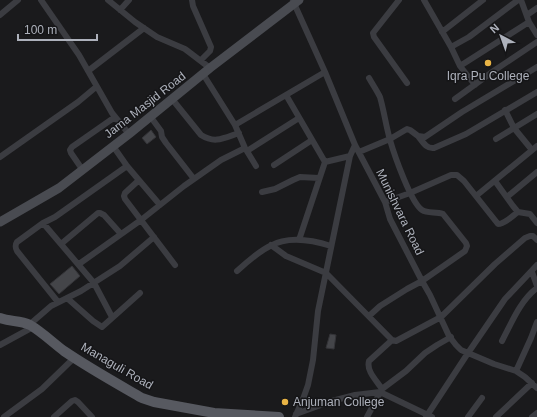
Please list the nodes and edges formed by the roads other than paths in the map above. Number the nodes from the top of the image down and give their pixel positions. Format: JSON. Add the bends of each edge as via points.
{"nodes":[{"id":1,"x":18,"y":0,"type":"edge"},
{"id":2,"x":41,"y":0,"type":"edge"},
{"id":3,"x":108,"y":0,"type":"edge"},
{"id":4,"x":129,"y":0,"type":"edge"},
{"id":5,"x":192,"y":0,"type":"edge"},
{"id":6,"x":399,"y":0,"type":"edge"},
{"id":7,"x":424,"y":0,"type":"edge"},
{"id":8,"x":483,"y":0,"type":"edge"},
{"id":9,"x":519,"y":0,"type":"edge"},
{"id":10,"x":296,"y":1,"type":"edge"},
{"id":11,"x":537,"y":8,"type":"edge"},
{"id":12,"x":120,"y":10,"type":"junction"},
{"id":13,"x":0,"y":15,"type":"edge"},
{"id":14,"x":527,"y":15,"type":"junction"},
{"id":15,"x":530,"y":22,"type":"junction"},
{"id":16,"x":144,"y":28,"type":"junction"},
{"id":17,"x":442,"y":32,"type":"junction"},
{"id":18,"x":537,"y":36,"type":"edge"},
{"id":19,"x":537,"y":42,"type":"edge"},
{"id":20,"x":451,"y":47,"type":"junction"},
{"id":21,"x":200,"y":60,"type":"junction"},
{"id":22,"x":460,"y":66,"type":"junction"},
{"id":23,"x":537,"y":67,"type":"edge"},
{"id":24,"x":88,"y":71,"type":"junction"},
{"id":25,"x":207,"y":71,"type":"junction"},
{"id":26,"x":325,"y":72,"type":"junction"},
{"id":27,"x":369,"y":78,"type":"dead end"},
{"id":28,"x":407,"y":83,"type":"dead end"},
{"id":29,"x":475,"y":85,"type":"junction"},
{"id":30,"x":96,"y":87,"type":"junction"},
{"id":31,"x":537,"y":92,"type":"edge"},
{"id":32,"x":286,"y":94,"type":"junction"},
{"id":33,"x":172,"y":99,"type":"junction"},
{"id":34,"x":455,"y":99,"type":"dead end"},
{"id":35,"x":505,"y":110,"type":"junction"},
{"id":36,"x":537,"y":114,"type":"edge"},
{"id":37,"x":150,"y":116,"type":"junction"},
{"id":38,"x":115,"y":117,"type":"junction"},
{"id":39,"x":299,"y":118,"type":"junction"},
{"id":40,"x":235,"y":125,"type":"junction"},
{"id":41,"x":514,"y":128,"type":"junction"},
{"id":42,"x":239,"y":133,"type":"junction"},
{"id":43,"x":129,"y":134,"type":"junction"},
{"id":44,"x":418,"y":136,"type":"junction"},
{"id":45,"x":390,"y":139,"type":"junction"},
{"id":46,"x":312,"y":140,"type":"junction"},
{"id":47,"x":496,"y":140,"type":"dead end"},
{"id":48,"x":355,"y":145,"type":"junction"},
{"id":49,"x":113,"y":146,"type":"junction"},
{"id":50,"x":535,"y":148,"type":"edge"},
{"id":51,"x":246,"y":150,"type":"junction"},
{"id":52,"x":359,"y":152,"type":"junction"},
{"id":53,"x":350,"y":156,"type":"junction"},
{"id":54,"x":0,"y":157,"type":"edge"},
{"id":55,"x":325,"y":162,"type":"junction"},
{"id":56,"x":274,"y":165,"type":"dead end"},
{"id":57,"x":127,"y":166,"type":"junction"},
{"id":58,"x":256,"y":166,"type":"dead end"},
{"id":59,"x":82,"y":170,"type":"junction"},
{"id":60,"x":537,"y":172,"type":"edge"},
{"id":61,"x":319,"y":178,"type":"junction"},
{"id":62,"x":194,"y":179,"type":"junction"},
{"id":63,"x":139,"y":180,"type":"junction"},
{"id":64,"x":495,"y":181,"type":"junction"},
{"id":65,"x":262,"y":192,"type":"dead end"},
{"id":66,"x":410,"y":193,"type":"junction"},
{"id":67,"x":476,"y":196,"type":"junction"},
{"id":68,"x":507,"y":197,"type":"junction"},
{"id":69,"x":385,"y":202,"type":"junction"},
{"id":70,"x":160,"y":205,"type":"junction"},
{"id":71,"x":518,"y":212,"type":"junction"},
{"id":72,"x":141,"y":220,"type":"junction"},
{"id":73,"x":0,"y":222,"type":"edge"},
{"id":74,"x":537,"y":222,"type":"edge"},
{"id":75,"x":43,"y":223,"type":"junction"},
{"id":76,"x":121,"y":234,"type":"junction"},
{"id":77,"x":154,"y":237,"type":"junction"},
{"id":78,"x":299,"y":240,"type":"junction"},
{"id":79,"x":537,"y":240,"type":"edge"},
{"id":80,"x":61,"y":244,"type":"junction"},
{"id":81,"x":271,"y":245,"type":"junction"},
{"id":82,"x":331,"y":246,"type":"junction"},
{"id":83,"x":79,"y":264,"type":"junction"},
{"id":84,"x":175,"y":265,"type":"dead end"},
{"id":85,"x":537,"y":265,"type":"edge"},
{"id":86,"x":237,"y":271,"type":"dead end"},
{"id":87,"x":532,"y":272,"type":"junction"},
{"id":88,"x":326,"y":274,"type":"junction"},
{"id":89,"x":422,"y":281,"type":"junction"},
{"id":90,"x":94,"y":283,"type":"junction"},
{"id":91,"x":537,"y":287,"type":"edge"},
{"id":92,"x":140,"y":293,"type":"dead end"},
{"id":93,"x":67,"y":298,"type":"junction"},
{"id":94,"x":58,"y":302,"type":"junction"},
{"id":95,"x":369,"y":316,"type":"junction"},
{"id":96,"x":112,"y":317,"type":"junction"},
{"id":97,"x":441,"y":317,"type":"junction"},
{"id":98,"x":3,"y":321,"type":"edge"},
{"id":99,"x":537,"y":322,"type":"edge"},
{"id":100,"x":31,"y":326,"type":"junction"},
{"id":101,"x":451,"y":337,"type":"junction"},
{"id":102,"x":392,"y":340,"type":"junction"},
{"id":103,"x":502,"y":341,"type":"dead end"},
{"id":104,"x":0,"y":345,"type":"edge"},
{"id":105,"x":468,"y":353,"type":"junction"},
{"id":106,"x":75,"y":357,"type":"junction"},
{"id":107,"x":516,"y":371,"type":"junction"},
{"id":108,"x":535,"y":386,"type":"edge"},
{"id":109,"x":381,"y":391,"type":"junction"},
{"id":110,"x":482,"y":398,"type":"dead end"},
{"id":111,"x":537,"y":413,"type":"edge"},
{"id":112,"x":212,"y":415,"type":"edge"},
{"id":113,"x":58,"y":416,"type":"edge"},
{"id":114,"x":296,"y":416,"type":"edge"},
{"id":115,"x":428,"y":416,"type":"edge"},
{"id":116,"x":4,"y":417,"type":"edge"},
{"id":117,"x":92,"y":417,"type":"edge"},
{"id":118,"x":279,"y":417,"type":"edge"},
{"id":119,"x":367,"y":417,"type":"edge"},
{"id":120,"x":468,"y":417,"type":"edge"},
{"id":121,"x":496,"y":417,"type":"edge"},
{"id":122,"x":532,"y":417,"type":"edge"}],
"edges":[{"from":1,"to":13,"type":"street"},
{"from":2,"to":24,"type":"street"},
{"from":3,"to":12,"type":"street"},
{"from":4,"to":12,"type":"street"},
{"from":5,"to":21,"type":"street","via":[[211,47]]},
{"from":6,"to":28,"type":"street","via":[[374,33],[374,37]]},
{"from":7,"to":17,"type":"street"},
{"from":8,"to":17,"type":"street"},
{"from":9,"to":14,"type":"street"},
{"from":9,"to":20,"type":"street","via":[[469,37]]},
{"from":10,"to":25,"type":"street","name":"Jama Masjid Road"},
{"from":10,"to":26,"type":"street","name":"Munishvara Road"},
{"from":11,"to":14,"type":"street"},
{"from":12,"to":16,"type":"street"},
{"from":14,"to":15,"type":"street"},
{"from":15,"to":18,"type":"street"},
{"from":15,"to":22,"type":"street"},
{"from":16,"to":21,"type":"street","via":[[186,49]]},
{"from":16,"to":24,"type":"street"},
{"from":17,"to":20,"type":"street"},
{"from":19,"to":29,"type":"street"},
{"from":20,"to":22,"type":"street"},
{"from":21,"to":25,"type":"street"},
{"from":22,"to":29,"type":"street"},
{"from":23,"to":44,"type":"street","via":[[432,133],[425,137]]},
{"from":24,"to":30,"type":"street"},
{"from":25,"to":33,"type":"street","name":"Jama Masjid Road"},
{"from":25,"to":40,"type":"street"},
{"from":26,"to":32,"type":"street"},
{"from":26,"to":48,"type":"street","name":"Munishvara Road"},
{"from":27,"to":45,"type":"street","via":[[379,96]]},
{"from":29,"to":34,"type":"street"},
{"from":30,"to":38,"type":"street"},
{"from":30,"to":54,"type":"street"},
{"from":31,"to":35,"type":"street"},
{"from":32,"to":39,"type":"street"},
{"from":32,"to":40,"type":"street"},
{"from":33,"to":37,"type":"street","name":"Jama Masjid Road"},
{"from":33,"to":42,"type":"street","via":[[206,138],[220,140]]},
{"from":35,"to":41,"type":"street"},
{"from":35,"to":44,"type":"street","via":[[466,134],[434,148],[427,147]]},
{"from":36,"to":41,"type":"street"},
{"from":37,"to":43,"type":"street","name":"Jama Masjid Road"},
{"from":37,"to":62,"type":"street","via":[[166,143]]},
{"from":38,"to":43,"type":"street"},
{"from":38,"to":59,"type":"street","via":[[70,150]]},
{"from":39,"to":46,"type":"street"},
{"from":39,"to":51,"type":"street"},
{"from":40,"to":42,"type":"street"},
{"from":41,"to":47,"type":"street"},
{"from":41,"to":50,"type":"street"},
{"from":42,"to":51,"type":"street"},
{"from":43,"to":49,"type":"street","name":"Jama Masjid Road"},
{"from":44,"to":45,"type":"street","via":[[407,129]]},
{"from":45,"to":52,"type":"street"},
{"from":45,"to":66,"type":"street"},
{"from":46,"to":55,"type":"street"},
{"from":46,"to":56,"type":"street"},
{"from":48,"to":52,"type":"street","name":"Munishvara Road"},
{"from":48,"to":53,"type":"street"},
{"from":49,"to":57,"type":"street"},
{"from":49,"to":59,"type":"street","name":"Jama Masjid Road"},
{"from":50,"to":64,"type":"street"},
{"from":51,"to":58,"type":"street"},
{"from":51,"to":62,"type":"street","via":[[221,160]]},
{"from":52,"to":69,"type":"street","name":"Munishvara Road"},
{"from":53,"to":55,"type":"street"},
{"from":53,"to":82,"type":"street"},
{"from":55,"to":61,"type":"street"},
{"from":57,"to":63,"type":"street"},
{"from":57,"to":75,"type":"street"},
{"from":59,"to":73,"type":"street","name":"Jama Masjid Road","via":[[59,188]]},
{"from":60,"to":68,"type":"street"},
{"from":61,"to":65,"type":"street","via":[[300,177]]},
{"from":61,"to":78,"type":"street"},
{"from":62,"to":70,"type":"street"},
{"from":63,"to":70,"type":"street"},
{"from":63,"to":72,"type":"street","via":[[124,193],[124,196]]},
{"from":64,"to":67,"type":"street"},
{"from":64,"to":68,"type":"street"},
{"from":66,"to":67,"type":"street","via":[[457,175]]},
{"from":66,"to":69,"type":"street"},
{"from":66,"to":89,"type":"street","via":[[423,210],[443,214],[467,246],[465,251]]},
{"from":67,"to":71,"type":"street","via":[[498,224]]},
{"from":68,"to":71,"type":"street"},
{"from":69,"to":89,"type":"street","name":"Munishvara Road","via":[[390,219]]},
{"from":70,"to":72,"type":"street"},
{"from":71,"to":74,"type":"street","via":[[530,214]]},
{"from":72,"to":76,"type":"street"},
{"from":72,"to":77,"type":"street"},
{"from":75,"to":80,"type":"street"},
{"from":75,"to":94,"type":"street","via":[[17,242],[15,247]]},
{"from":76,"to":80,"type":"street","via":[[104,215],[98,213]]},
{"from":76,"to":83,"type":"street"},
{"from":77,"to":84,"type":"street"},
{"from":77,"to":90,"type":"street","via":[[120,266]]},
{"from":78,"to":81,"type":"street"},
{"from":78,"to":82,"type":"street"},
{"from":79,"to":97,"type":"street","via":[[533,236],[525,238]]},
{"from":80,"to":83,"type":"street"},
{"from":81,"to":86,"type":"street"},
{"from":81,"to":88,"type":"street","via":[[286,256]]},
{"from":82,"to":88,"type":"street"},
{"from":83,"to":90,"type":"street"},
{"from":85,"to":87,"type":"street"},
{"from":87,"to":91,"type":"street"},
{"from":87,"to":105,"type":"street","via":[[505,299]]},
{"from":88,"to":95,"type":"street"},
{"from":88,"to":114,"type":"street","via":[[308,384]]},
{"from":89,"to":95,"type":"street","via":[[380,306]]},
{"from":89,"to":97,"type":"street","name":"Munishvara Road"},
{"from":90,"to":93,"type":"street"},
{"from":90,"to":96,"type":"street"},
{"from":91,"to":103,"type":"street","via":[[521,306]]},
{"from":92,"to":96,"type":"street"},
{"from":93,"to":94,"type":"street"},
{"from":93,"to":96,"type":"street","via":[[102,327]]},
{"from":94,"to":100,"type":"street"},
{"from":95,"to":102,"type":"street"},
{"from":97,"to":101,"type":"street","name":"Munishvara Road"},
{"from":97,"to":102,"type":"street","via":[[396,341]]},
{"from":98,"to":100,"type":"main road","name":"Managuli Road","via":[[22,322]]},
{"from":99,"to":107,"type":"street"},
{"from":100,"to":104,"type":"street"},
{"from":100,"to":106,"type":"main road","name":"Managuli Road"},
{"from":101,"to":105,"type":"street","name":"Munishvara Road","via":[[461,350]]},
{"from":101,"to":109,"type":"street","via":[[430,350]]},
{"from":102,"to":109,"type":"street","via":[[368,364]]},
{"from":105,"to":107,"type":"street","name":"Munishvara Road"},
{"from":105,"to":115,"type":"street"},
{"from":106,"to":112,"type":"main road","name":"Managuli Road","via":[[142,398]]},
{"from":106,"to":116,"type":"street","via":[[42,389]]},
{"from":107,"to":108,"type":"street","name":"Munishvara Road"},
{"from":108,"to":121,"type":"street"},
{"from":109,"to":114,"type":"street","via":[[332,401]]},
{"from":109,"to":115,"type":"street"},
{"from":109,"to":119,"type":"street"},
{"from":110,"to":120,"type":"street"},
{"from":111,"to":122,"type":"street"},
{"from":112,"to":118,"type":"main road","name":"Managuli Road"},
{"from":113,"to":117,"type":"street","via":[[75,400]]}]}
